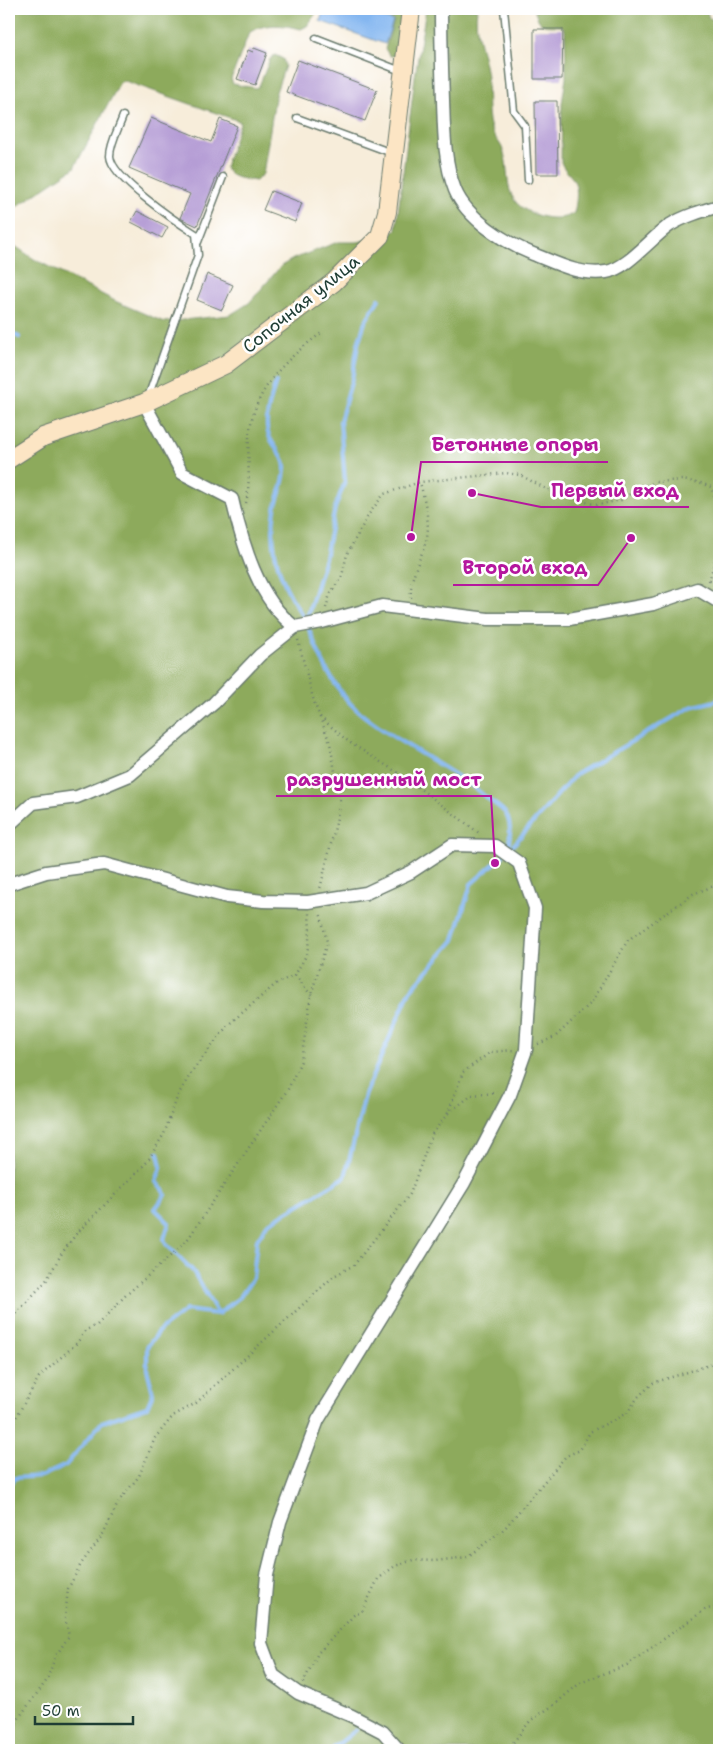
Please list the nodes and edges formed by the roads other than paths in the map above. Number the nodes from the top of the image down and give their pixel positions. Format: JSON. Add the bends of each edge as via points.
{"nodes":[{"id":1,"x":411,"y":9,"type":"edge"},
{"id":2,"x":441,"y":9,"type":"edge"},
{"id":3,"x":504,"y":9,"type":"edge"},
{"id":4,"x":316,"y":38,"type":"dead end"},
{"id":5,"x":405,"y":73,"type":"junction"},
{"id":6,"x":123,"y":116,"type":"dead end"},
{"id":7,"x":297,"y":118,"type":"dead end"},
{"id":8,"x":394,"y":154,"type":"junction"},
{"id":9,"x":224,"y":177,"type":"dead end"},
{"id":10,"x":528,"y":180,"type":"dead end"},
{"id":11,"x":719,"y":206,"type":"edge"},
{"id":12,"x":198,"y":243,"type":"junction"},
{"id":13,"x":145,"y":403,"type":"junction"},
{"id":14,"x":9,"y":458,"type":"edge"},
{"id":15,"x":719,"y":602,"type":"edge"},
{"id":16,"x":295,"y":627,"type":"junction"},
{"id":17,"x":9,"y":825,"type":"edge"},
{"id":18,"x":9,"y":884,"type":"edge"},
{"id":19,"x":399,"y":1750,"type":"edge"}],
"edges":[{"from":1,"to":5,"type":"main road","name":"Сопочная улица"},
{"from":2,"to":11,"type":"street","via":[[448,165],[456,192],[480,222],[517,248],[567,268],[607,272],[619,267],[671,224]]},
{"from":3,"to":10,"type":"lane","via":[[514,111],[525,126]]},
{"from":4,"to":5,"type":"lane"},
{"from":5,"to":8,"type":"main road","name":"Сопочная улица"},
{"from":6,"to":12,"type":"lane","via":[[112,146],[112,164],[119,175],[164,214],[196,234]]},
{"from":7,"to":8,"type":"lane"},
{"from":8,"to":13,"type":"main road","name":"Сопочная улица","via":[[387,212],[380,236],[363,255],[334,282],[226,364]]},
{"from":9,"to":12,"type":"lane"},
{"from":12,"to":13,"type":"lane","via":[[198,255]]},
{"from":13,"to":14,"type":"main road","name":"Сопочная улица","via":[[43,437]]},
{"from":13,"to":16,"type":"street","via":[[182,473],[232,500],[251,564],[276,611]]},
{"from":15,"to":16,"type":"street","via":[[696,589],[652,604],[569,620],[488,619],[382,606]]},
{"from":16,"to":17,"type":"street","via":[[260,655],[214,704],[130,776],[77,797],[33,803]]},
{"from":18,"to":19,"type":"street","via":[[46,872],[104,864],[227,897],[313,901],[366,893],[411,872],[452,845],[495,846],[520,863],[536,908],[526,1050],[510,1095],[464,1183],[318,1420],[280,1522],[267,1575],[261,1643],[273,1675],[298,1693],[383,1732]]}]}
